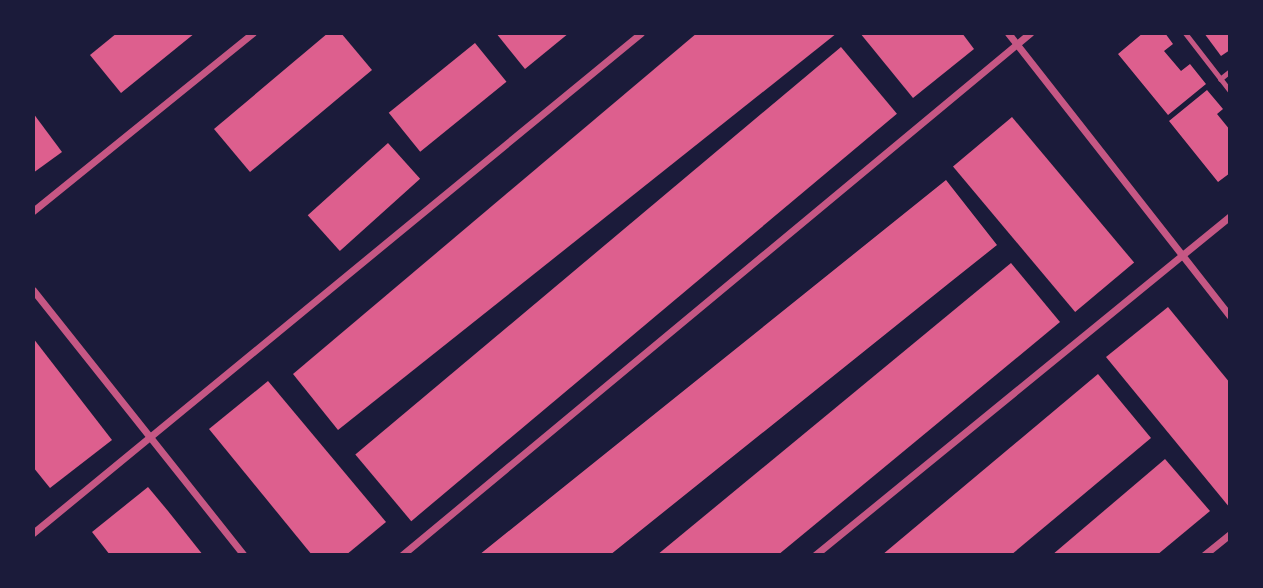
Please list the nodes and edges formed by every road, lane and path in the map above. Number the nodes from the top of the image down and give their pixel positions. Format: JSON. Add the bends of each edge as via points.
{"nodes":[{"id":1,"x":253,"y":33,"type":"edge"},
{"id":2,"x":641,"y":33,"type":"edge"},
{"id":3,"x":1008,"y":33,"type":"edge"},
{"id":4,"x":1030,"y":33,"type":"edge"},
{"id":5,"x":1185,"y":33,"type":"edge"},
{"id":6,"x":1016,"y":44,"type":"junction"},
{"id":7,"x":1230,"y":71,"type":"edge"},
{"id":8,"x":1220,"y":79,"type":"junction"},
{"id":9,"x":1230,"y":90,"type":"edge"},
{"id":10,"x":33,"y":211,"type":"edge"},
{"id":11,"x":1230,"y":216,"type":"edge"},
{"id":12,"x":1182,"y":255,"type":"junction"},
{"id":13,"x":33,"y":289,"type":"edge"},
{"id":14,"x":1230,"y":316,"type":"edge"},
{"id":15,"x":150,"y":437,"type":"junction"},
{"id":16,"x":33,"y":533,"type":"edge"},
{"id":17,"x":1230,"y":534,"type":"edge"},
{"id":18,"x":244,"y":555,"type":"edge"},
{"id":19,"x":402,"y":555,"type":"edge"},
{"id":20,"x":815,"y":555,"type":"edge"},
{"id":21,"x":1204,"y":555,"type":"edge"}],
"edges":[{"from":1,"to":10,"type":"street"},
{"from":2,"to":15,"type":"street"},
{"from":3,"to":6,"type":"street"},
{"from":4,"to":6,"type":"street"},
{"from":5,"to":8,"type":"lane"},
{"from":6,"to":12,"type":"street"},
{"from":6,"to":19,"type":"street"},
{"from":7,"to":8,"type":"lane"},
{"from":8,"to":9,"type":"lane"},
{"from":11,"to":12,"type":"street"},
{"from":12,"to":14,"type":"street"},
{"from":12,"to":20,"type":"street"},
{"from":13,"to":15,"type":"street"},
{"from":15,"to":16,"type":"street"},
{"from":15,"to":18,"type":"street"},
{"from":17,"to":21,"type":"street"}]}
